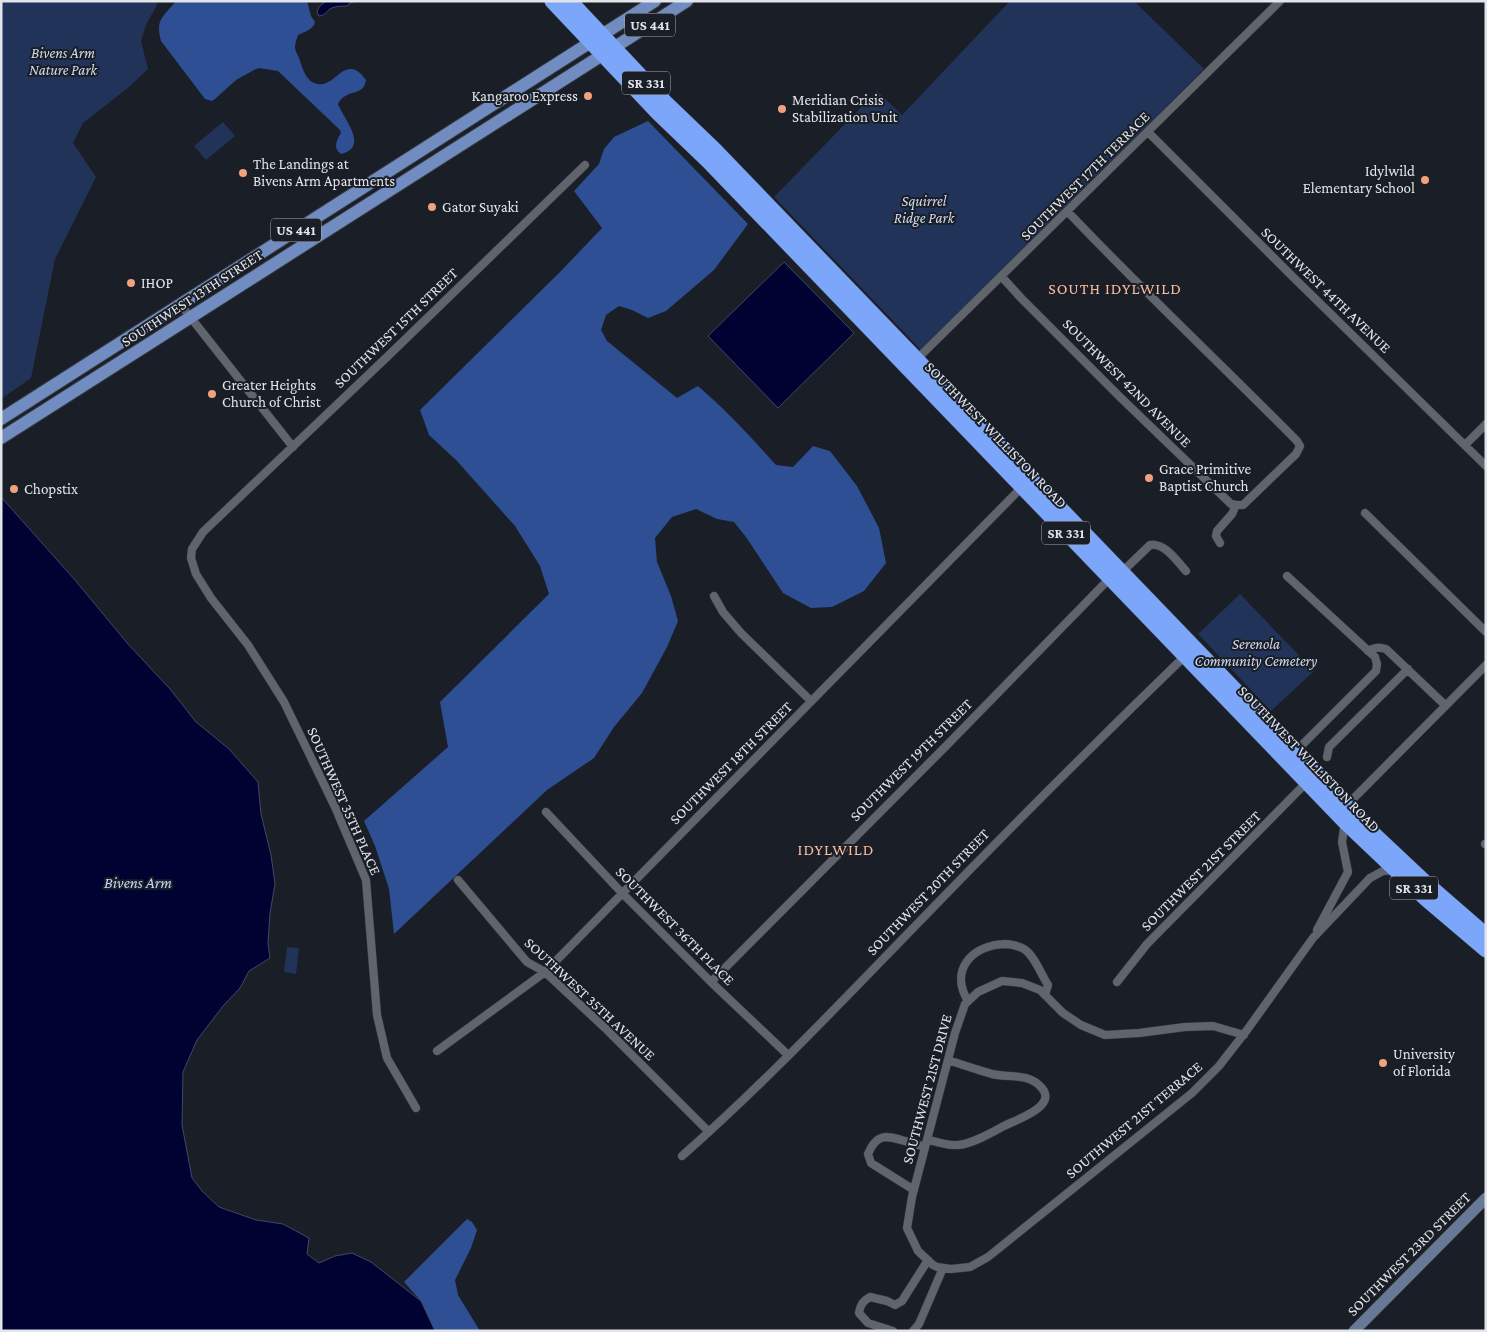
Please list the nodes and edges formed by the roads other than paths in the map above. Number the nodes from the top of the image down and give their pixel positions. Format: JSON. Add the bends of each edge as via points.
{"nodes":[{"id":1,"x":552,"y":1,"type":"edge"},
{"id":2,"x":570,"y":1,"type":"edge"},
{"id":3,"x":655,"y":1,"type":"edge"},
{"id":4,"x":687,"y":1,"type":"edge"},
{"id":5,"x":1280,"y":1,"type":"edge"},
{"id":6,"x":596,"y":38,"type":"junction"},
{"id":7,"x":608,"y":51,"type":"junction"},
{"id":8,"x":1148,"y":132,"type":"junction"},
{"id":9,"x":420,"y":151,"type":"junction"},
{"id":10,"x":585,"y":165,"type":"dead end"},
{"id":11,"x":426,"y":168,"type":"junction"},
{"id":12,"x":1068,"y":212,"type":"junction"},
{"id":13,"x":274,"y":245,"type":"junction"},
{"id":14,"x":283,"y":259,"type":"junction"},
{"id":15,"x":1002,"y":277,"type":"junction"},
{"id":16,"x":180,"y":304,"type":"junction"},
{"id":17,"x":190,"y":318,"type":"junction"},
{"id":18,"x":912,"y":364,"type":"junction"},
{"id":19,"x":1,"y":419,"type":"edge"},
{"id":20,"x":1486,"y":424,"type":"edge"},
{"id":21,"x":1,"y":438,"type":"edge"},
{"id":22,"x":1465,"y":445,"type":"junction"},
{"id":23,"x":293,"y":447,"type":"junction"},
{"id":24,"x":1486,"y":466,"type":"edge"},
{"id":25,"x":1027,"y":482,"type":"junction"},
{"id":26,"x":1236,"y":505,"type":"junction"},
{"id":27,"x":1364,"y":513,"type":"dead end"},
{"id":28,"x":1220,"y":543,"type":"dead end"},
{"id":29,"x":191,"y":558,"type":"joint"},
{"id":30,"x":1186,"y":571,"type":"dead end"},
{"id":31,"x":1116,"y":575,"type":"junction"},
{"id":32,"x":1287,"y":576,"type":"dead end"},
{"id":33,"x":714,"y":596,"type":"dead end"},
{"id":34,"x":1486,"y":632,"type":"edge"},
{"id":35,"x":1190,"y":651,"type":"junction"},
{"id":36,"x":1368,"y":651,"type":"junction"},
{"id":37,"x":1486,"y":666,"type":"edge"},
{"id":38,"x":1408,"y":668,"type":"junction"},
{"id":39,"x":812,"y":701,"type":"junction"},
{"id":40,"x":1445,"y":705,"type":"junction"},
{"id":41,"x":1296,"y":752,"type":"junction"},
{"id":42,"x":1327,"y":757,"type":"dead end"},
{"id":43,"x":1307,"y":782,"type":"junction"},
{"id":44,"x":1347,"y":806,"type":"junction"},
{"id":45,"x":546,"y":812,"type":"dead end"},
{"id":46,"x":1345,"y":822,"type":"junction"},
{"id":47,"x":1394,"y":870,"type":"junction"},
{"id":48,"x":458,"y":880,"type":"dead end"},
{"id":49,"x":622,"y":894,"type":"junction"},
{"id":50,"x":1486,"y":935,"type":"edge"},
{"id":51,"x":1313,"y":938,"type":"junction"},
{"id":52,"x":1486,"y":950,"type":"edge"},
{"id":53,"x":545,"y":972,"type":"junction"},
{"id":54,"x":711,"y":982,"type":"junction"},
{"id":55,"x":1117,"y":982,"type":"dead end"},
{"id":56,"x":1045,"y":995,"type":"junction"},
{"id":57,"x":968,"y":1001,"type":"junction"},
{"id":58,"x":1244,"y":1034,"type":"junction"},
{"id":59,"x":437,"y":1051,"type":"dead end"},
{"id":60,"x":788,"y":1054,"type":"junction"},
{"id":61,"x":948,"y":1060,"type":"junction"},
{"id":62,"x":416,"y":1108,"type":"dead end"},
{"id":63,"x":709,"y":1132,"type":"junction"},
{"id":64,"x":926,"y":1143,"type":"junction"},
{"id":65,"x":682,"y":1156,"type":"dead end"},
{"id":66,"x":914,"y":1190,"type":"junction"},
{"id":67,"x":1486,"y":1198,"type":"edge"},
{"id":68,"x":930,"y":1262,"type":"junction"},
{"id":69,"x":943,"y":1268,"type":"junction"},
{"id":70,"x":893,"y":1331,"type":"edge"},
{"id":71,"x":913,"y":1331,"type":"edge"},
{"id":72,"x":1354,"y":1331,"type":"edge"}],
"edges":[{"from":1,"to":6,"type":"highway","name":"SOUTHWEST WILLISTON ROAD","number":"SR 331"},
{"from":2,"to":6,"type":"highway","name":"SOUTHWEST WILLISTON ROAD","number":"SR 331"},
{"from":3,"to":6,"type":"main road","number":"US 441"},
{"from":4,"to":7,"type":"main road","number":"US 441"},
{"from":5,"to":8,"type":"street","name":"SOUTHWEST 17TH TERRACE"},
{"from":6,"to":7,"type":"highway","name":"SOUTHWEST WILLISTON ROAD","number":"SR 331"},
{"from":6,"to":9,"type":"main road","name":"SOUTHWEST 13TH STREET","number":"US 441"},
{"from":7,"to":11,"type":"main road","name":"SOUTHWEST 13TH STREET","number":"US 441"},
{"from":7,"to":18,"type":"highway","name":"SOUTHWEST WILLISTON ROAD","number":"SR 331"},
{"from":8,"to":12,"type":"street","name":"SOUTHWEST 17TH TERRACE"},
{"from":8,"to":22,"type":"street","name":"SOUTHWEST 44TH AVENUE"},
{"from":9,"to":11,"type":"main road"},
{"from":9,"to":13,"type":"main road","name":"SOUTHWEST 13TH STREET","number":"US 441"},
{"from":10,"to":23,"type":"street","name":"SOUTHWEST 15TH STREET"},
{"from":11,"to":14,"type":"main road","name":"SOUTHWEST 13TH STREET","number":"US 441"},
{"from":12,"to":15,"type":"street","name":"SOUTHWEST 17TH TERRACE"},
{"from":12,"to":26,"type":"street","via":[[1300,446],[1277,473],[1242,505]]},
{"from":13,"to":14,"type":"main road"},
{"from":13,"to":16,"type":"main road","name":"SOUTHWEST 13TH STREET","number":"US 441"},
{"from":14,"to":17,"type":"main road","name":"SOUTHWEST 13TH STREET","number":"US 441"},
{"from":15,"to":18,"type":"street","name":"SOUTHWEST 17TH TERRACE"},
{"from":15,"to":26,"type":"street","name":"SOUTHWEST 42ND AVENUE","via":[[1161,437],[1231,504]]},
{"from":16,"to":17,"type":"street"},
{"from":16,"to":19,"type":"main road","name":"SOUTHWEST 13TH STREET","number":"US 441"},
{"from":17,"to":21,"type":"main road","name":"SOUTHWEST 13TH STREET","number":"US 441"},
{"from":17,"to":23,"type":"street"},
{"from":18,"to":25,"type":"highway","name":"SOUTHWEST WILLISTON ROAD","number":"SR 331"},
{"from":20,"to":22,"type":"street"},
{"from":22,"to":24,"type":"street","name":"SOUTHWEST 44TH AVENUE"},
{"from":23,"to":29,"type":"street","name":"SOUTHWEST 15TH STREET","via":[[203,532],[192,549]]},
{"from":25,"to":31,"type":"highway","name":"SOUTHWEST WILLISTON ROAD","number":"SR 331"},
{"from":25,"to":39,"type":"street","name":"SOUTHWEST 18TH STREET"},
{"from":26,"to":28,"type":"street","via":[[1217,532]]},
{"from":27,"to":34,"type":"street"},
{"from":29,"to":62,"type":"street","name":"SOUTHWEST 35TH PLACE","via":[[206,590],[248,645],[284,702],[366,880],[377,1015],[387,1058]]},
{"from":30,"to":31,"type":"street","name":"SOUTHWEST 19TH STREET","via":[[1155,544]]},
{"from":31,"to":35,"type":"highway","name":"SOUTHWEST WILLISTON ROAD","number":"SR 331"},
{"from":31,"to":54,"type":"street","name":"SOUTHWEST 19TH STREET"},
{"from":32,"to":36,"type":"street"},
{"from":33,"to":39,"type":"street","via":[[741,634]]},
{"from":35,"to":41,"type":"highway","name":"SOUTHWEST WILLISTON ROAD","number":"SR 331"},
{"from":35,"to":43,"type":"highway","name":"SOUTHWEST WILLISTON ROAD","number":"SR 331"},
{"from":35,"to":60,"type":"street","name":"SOUTHWEST 20TH STREET"},
{"from":36,"to":38,"type":"street","via":[[1380,647],[1386,649]]},
{"from":36,"to":41,"type":"street","via":[[1375,657],[1376,671]]},
{"from":37,"to":40,"type":"street"},
{"from":38,"to":40,"type":"street"},
{"from":38,"to":42,"type":"street","via":[[1329,748]]},
{"from":39,"to":49,"type":"street","name":"SOUTHWEST 18TH STREET"},
{"from":40,"to":44,"type":"street"},
{"from":41,"to":44,"type":"highway","name":"SOUTHWEST WILLISTON ROAD","number":"SR 331"},
{"from":43,"to":46,"type":"highway","name":"SOUTHWEST WILLISTON ROAD","number":"SR 331"},
{"from":43,"to":55,"type":"street","name":"SOUTHWEST 21ST STREET","via":[[1148,944]]},
{"from":44,"to":46,"type":"street"},
{"from":44,"to":50,"type":"highway","name":"SOUTHWEST WILLISTON ROAD","number":"SR 331","via":[[1398,858]]},
{"from":45,"to":49,"type":"street","name":"SOUTHWEST 36TH PLACE"},
{"from":46,"to":47,"type":"highway","name":"SOUTHWEST WILLISTON ROAD","number":"SR 331"},
{"from":46,"to":51,"type":"street","name":"SOUTHWEST 21ST TERRACE","via":[[1342,842],[1348,872]]},
{"from":47,"to":51,"type":"street","name":"SOUTHWEST 21ST TERRACE","via":[[1383,871],[1370,878]]},
{"from":47,"to":52,"type":"highway","name":"SOUTHWEST WILLISTON ROAD","number":"SR 331"},
{"from":48,"to":53,"type":"street","name":"SOUTHWEST 35TH AVENUE","via":[[527,962]]},
{"from":49,"to":53,"type":"street","name":"SOUTHWEST 18TH STREET"},
{"from":49,"to":54,"type":"street","name":"SOUTHWEST 36TH PLACE"},
{"from":51,"to":58,"type":"street","name":"SOUTHWEST 21ST TERRACE"},
{"from":53,"to":59,"type":"street","name":"SOUTHWEST 18TH STREET"},
{"from":53,"to":63,"type":"street","name":"SOUTHWEST 35TH AVENUE"},
{"from":54,"to":60,"type":"street","name":"SOUTHWEST 36TH PLACE"},
{"from":56,"to":57,"type":"street","name":"SOUTHWEST 21ST DRIVE","via":[[1022,983],[1002,981],[978,992]]},
{"from":56,"to":57,"type":"street","via":[[1048,985],[1024,949],[996,944],[974,952],[962,970],[960,983]]},
{"from":56,"to":58,"type":"street","name":"SOUTHWEST 21ST DRIVE","via":[[1081,1025],[1105,1035],[1213,1026]]},
{"from":57,"to":61,"type":"street","name":"SOUTHWEST 21ST DRIVE"},
{"from":58,"to":69,"type":"street","name":"SOUTHWEST 21ST TERRACE","via":[[1192,1093],[988,1257],[970,1267]]},
{"from":60,"to":63,"type":"street","name":"SOUTHWEST 20TH STREET"},
{"from":61,"to":64,"type":"street","name":"SOUTHWEST 21ST DRIVE"},
{"from":61,"to":64,"type":"street","via":[[993,1074],[1030,1079],[1041,1087],[1045,1099],[1037,1110],[1025,1117],[971,1141],[957,1145]]},
{"from":63,"to":65,"type":"street","name":"SOUTHWEST 20TH STREET"},
{"from":64,"to":66,"type":"street","name":"SOUTHWEST 21ST DRIVE"},
{"from":64,"to":66,"type":"street","via":[[887,1136],[880,1138],[868,1154],[871,1163]]},
{"from":66,"to":68,"type":"street","name":"SOUTHWEST 21ST DRIVE","via":[[908,1228],[918,1251]]},
{"from":67,"to":72,"type":"street","name":"SOUTHWEST 23RD STREET"},
{"from":68,"to":69,"type":"street","name":"SOUTHWEST 21ST TERRACE"},
{"from":68,"to":70,"type":"street","via":[[902,1301],[895,1305],[870,1297],[860,1307],[859,1313],[868,1323]]},
{"from":69,"to":71,"type":"street"}]}
